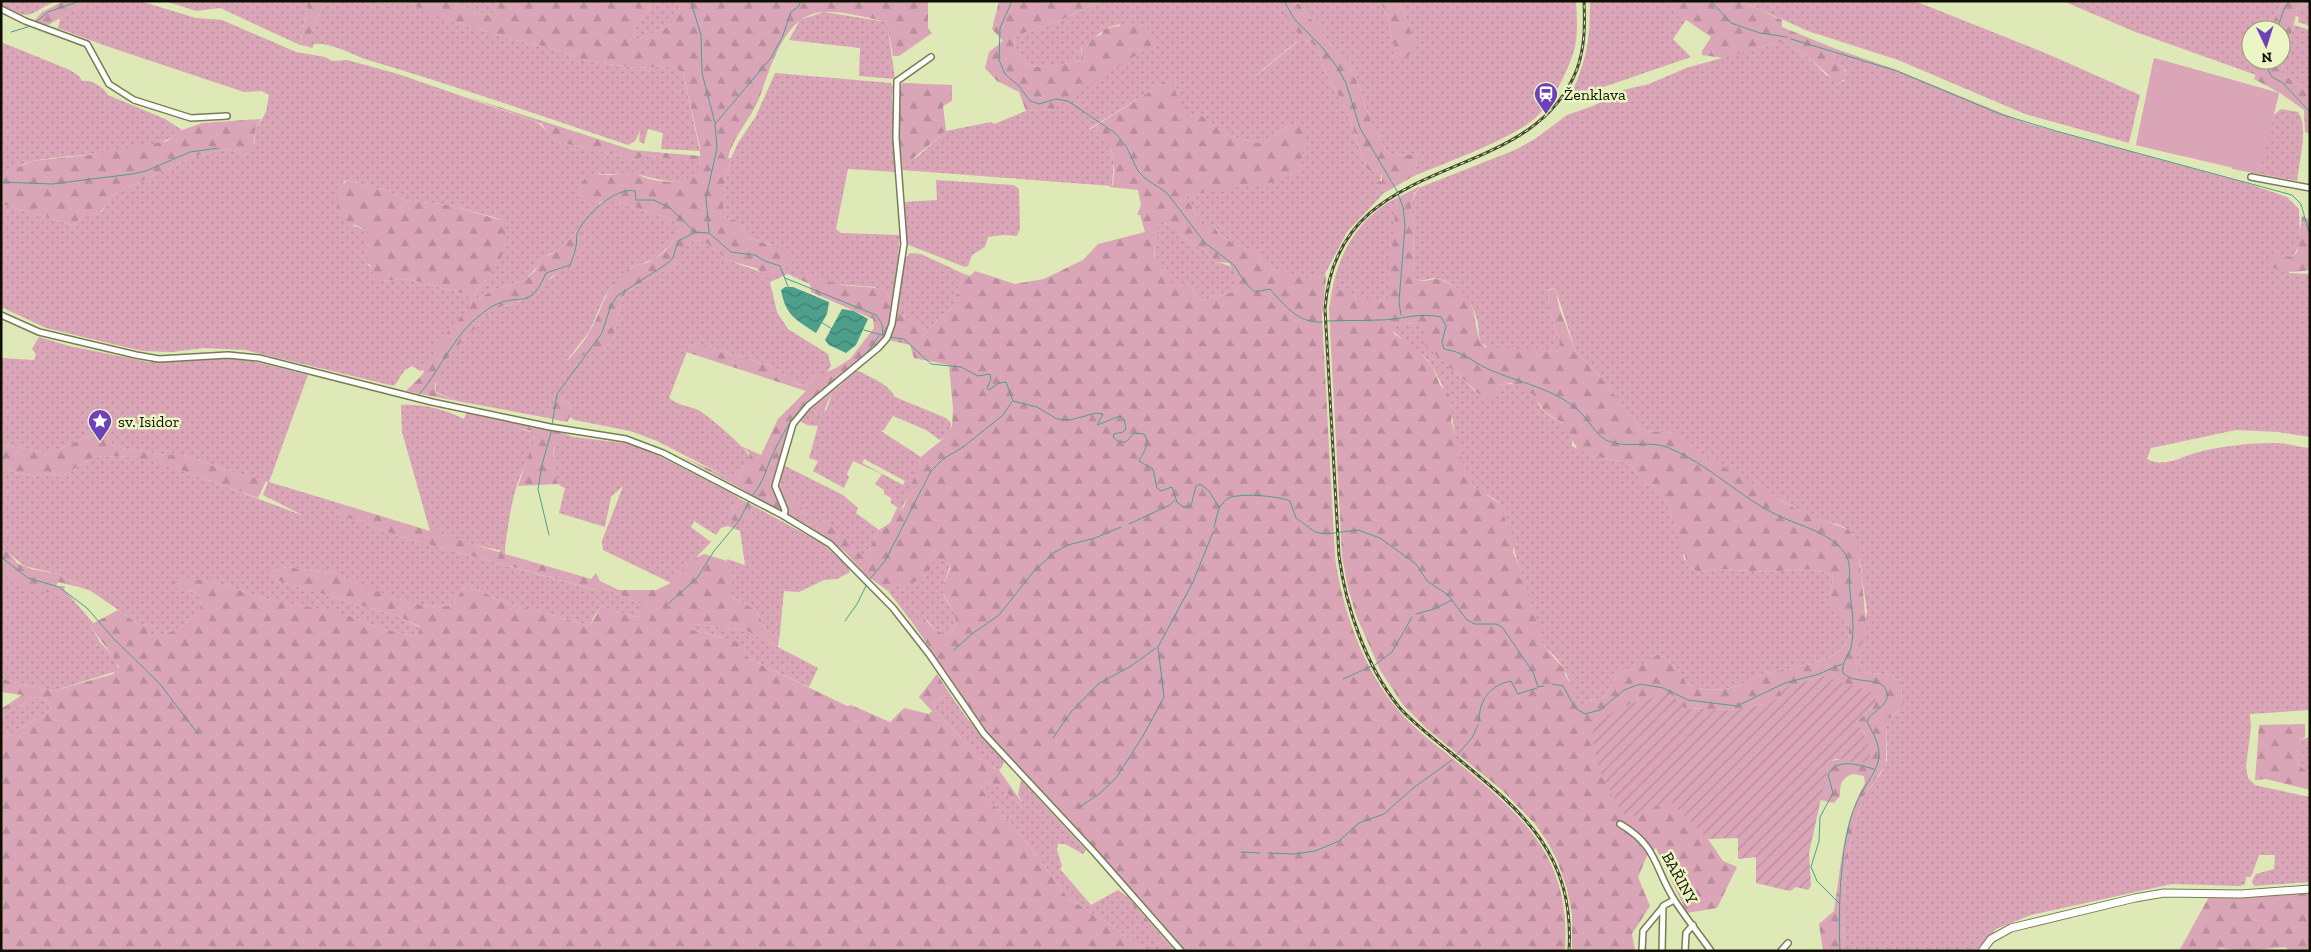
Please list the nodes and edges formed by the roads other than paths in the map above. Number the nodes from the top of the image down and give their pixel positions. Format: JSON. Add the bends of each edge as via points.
{"nodes":[{"id":1,"x":1,"y":9,"type":"edge"},
{"id":2,"x":931,"y":57,"type":"dead end"},
{"id":3,"x":227,"y":116,"type":"dead end"},
{"id":4,"x":2251,"y":177,"type":"dead end"},
{"id":5,"x":2310,"y":188,"type":"edge"},
{"id":6,"x":1,"y":315,"type":"edge"},
{"id":7,"x":784,"y":516,"type":"junction"},
{"id":8,"x":1620,"y":824,"type":"dead end"},
{"id":9,"x":2310,"y":889,"type":"edge"},
{"id":10,"x":1674,"y":900,"type":"junction"},
{"id":11,"x":1663,"y":906,"type":"junction"},
{"id":12,"x":1693,"y":925,"type":"junction"},
{"id":13,"x":1788,"y":942,"type":"dead end"},
{"id":14,"x":1181,"y":951,"type":"edge"},
{"id":15,"x":1642,"y":951,"type":"edge"},
{"id":16,"x":1662,"y":951,"type":"edge"},
{"id":17,"x":1685,"y":951,"type":"edge"},
{"id":18,"x":1711,"y":951,"type":"edge"},
{"id":19,"x":1781,"y":951,"type":"edge"},
{"id":20,"x":1982,"y":951,"type":"edge"}],
"edges":[{"from":1,"to":3,"type":"street","via":[[87,44],[109,84],[134,100],[191,118]]},
{"from":2,"to":7,"type":"street","via":[[898,81],[896,138],[904,244],[892,324],[887,338],[878,348],[808,406],[793,424],[775,486],[785,510]]},
{"from":4,"to":5,"type":"street"},
{"from":6,"to":7,"type":"street","via":[[39,332],[136,356],[159,359],[228,354],[259,358],[432,402],[550,427],[626,438],[657,450]]},
{"from":7,"to":14,"type":"street","via":[[830,544],[893,608],[984,734]]},
{"from":8,"to":10,"type":"street","name":"BAŘINY","via":[[1638,835],[1651,851]]},
{"from":9,"to":20,"type":"main road","via":[[2241,894],[2164,893],[2135,898],[2011,928],[1991,939]]},
{"from":10,"to":11,"type":"street"},
{"from":10,"to":12,"type":"street","name":"BAŘINY"},
{"from":11,"to":15,"type":"street","via":[[1643,931]]},
{"from":11,"to":16,"type":"street"},
{"from":12,"to":17,"type":"street","via":[[1686,933]]},
{"from":12,"to":18,"type":"street","name":"BAŘINY"},
{"from":13,"to":19,"type":"street"}]}
